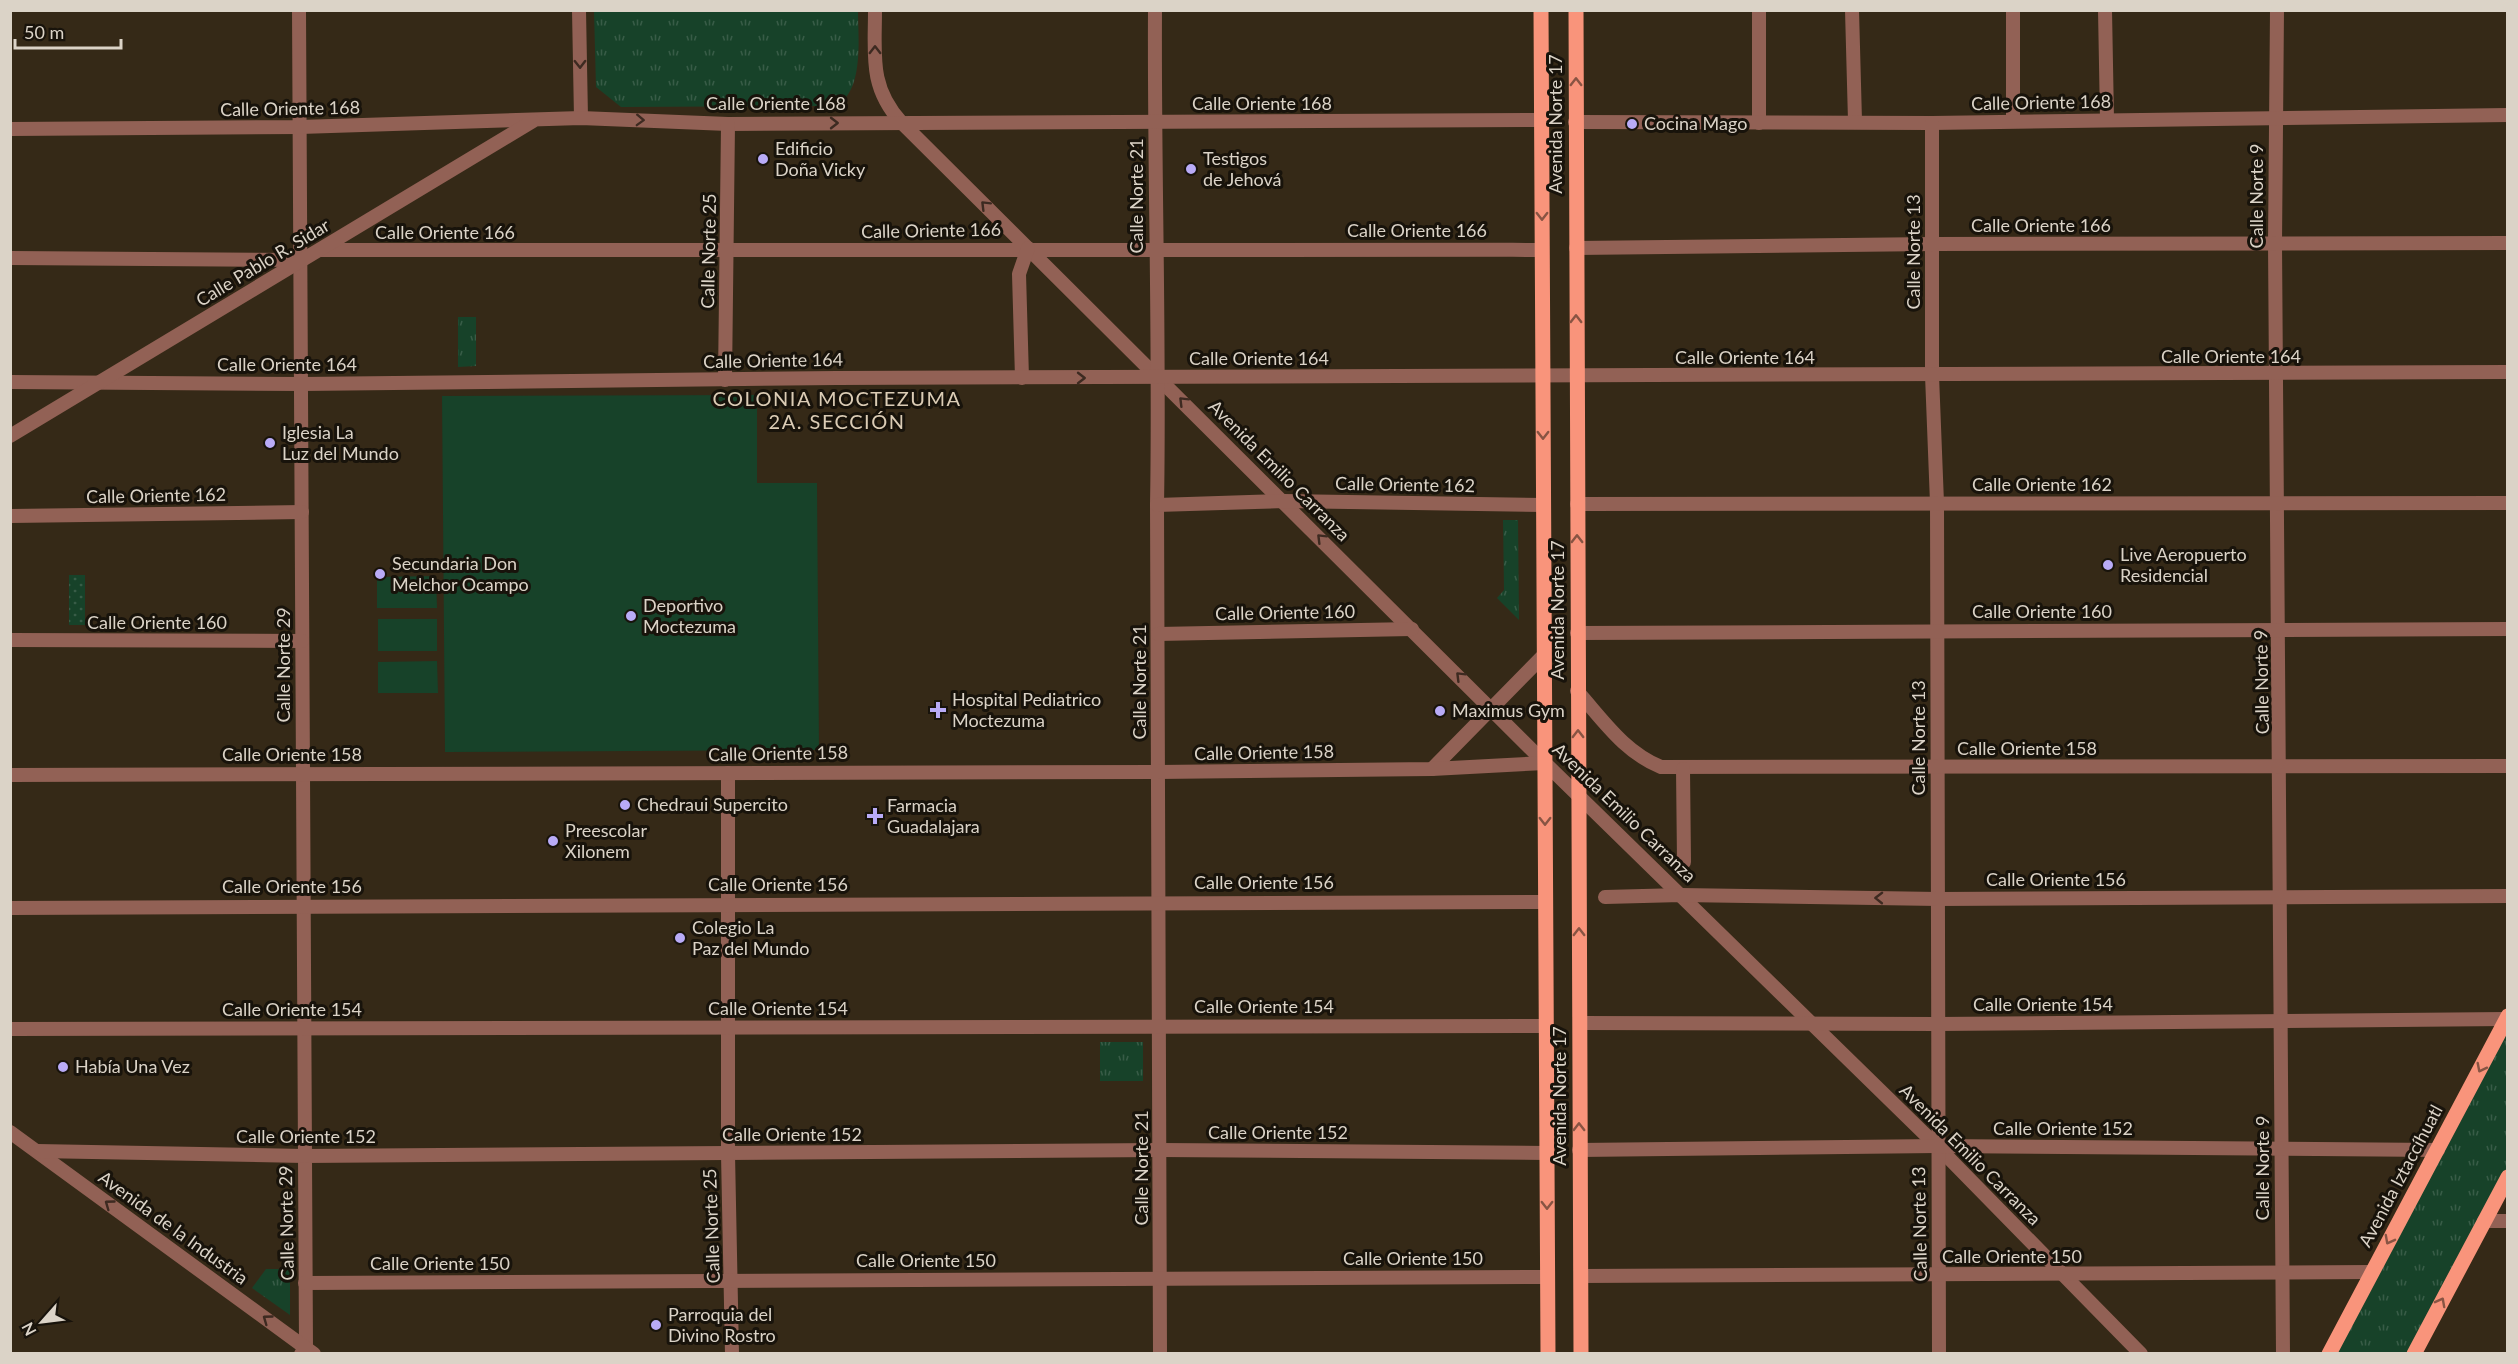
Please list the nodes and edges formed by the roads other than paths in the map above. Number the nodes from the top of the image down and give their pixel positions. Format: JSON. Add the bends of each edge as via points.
{"nodes":[{"id":1,"x":299,"y":10,"type":"edge"},
{"id":2,"x":579,"y":10,"type":"edge"},
{"id":3,"x":875,"y":10,"type":"edge"},
{"id":4,"x":1155,"y":10,"type":"edge"},
{"id":5,"x":1541,"y":10,"type":"edge"},
{"id":6,"x":1576,"y":10,"type":"edge"},
{"id":7,"x":1759,"y":10,"type":"edge"},
{"id":8,"x":1852,"y":10,"type":"edge"},
{"id":9,"x":2013,"y":10,"type":"edge"},
{"id":10,"x":2105,"y":10,"type":"edge"},
{"id":11,"x":2277,"y":10,"type":"edge"},
{"id":12,"x":2508,"y":115,"type":"edge"},
{"id":13,"x":2275,"y":117,"type":"junction"},
{"id":14,"x":581,"y":118,"type":"junction"},
{"id":15,"x":2107,"y":119,"type":"junction"},
{"id":16,"x":535,"y":120,"type":"junction"},
{"id":17,"x":1542,"y":120,"type":"junction"},
{"id":18,"x":1854,"y":121,"type":"junction"},
{"id":19,"x":2013,"y":121,"type":"junction"},
{"id":20,"x":901,"y":122,"type":"junction"},
{"id":21,"x":1155,"y":122,"type":"junction"},
{"id":22,"x":1575,"y":122,"type":"junction"},
{"id":23,"x":1760,"y":123,"type":"junction"},
{"id":24,"x":1932,"y":123,"type":"junction"},
{"id":25,"x":728,"y":124,"type":"junction"},
{"id":26,"x":300,"y":127,"type":"junction"},
{"id":27,"x":10,"y":129,"type":"edge"},
{"id":28,"x":2276,"y":243,"type":"junction"},
{"id":29,"x":2508,"y":243,"type":"edge"},
{"id":30,"x":1933,"y":244,"type":"junction"},
{"id":31,"x":1028,"y":248,"type":"junction"},
{"id":32,"x":1155,"y":248,"type":"junction"},
{"id":33,"x":1576,"y":248,"type":"junction"},
{"id":34,"x":320,"y":250,"type":"junction"},
{"id":35,"x":1542,"y":250,"type":"junction"},
{"id":36,"x":728,"y":252,"type":"junction"},
{"id":37,"x":10,"y":258,"type":"edge"},
{"id":38,"x":301,"y":260,"type":"junction"},
{"id":39,"x":2508,"y":372,"type":"edge"},
{"id":40,"x":1932,"y":375,"type":"junction"},
{"id":41,"x":2277,"y":375,"type":"junction"},
{"id":42,"x":1543,"y":377,"type":"junction"},
{"id":43,"x":1576,"y":377,"type":"junction"},
{"id":44,"x":1022,"y":378,"type":"junction"},
{"id":45,"x":1159,"y":378,"type":"junction"},
{"id":46,"x":725,"y":380,"type":"junction"},
{"id":47,"x":10,"y":382,"type":"edge"},
{"id":48,"x":102,"y":382,"type":"junction"},
{"id":49,"x":302,"y":384,"type":"junction"},
{"id":50,"x":10,"y":436,"type":"edge"},
{"id":51,"x":1284,"y":501,"type":"junction"},
{"id":52,"x":2278,"y":502,"type":"junction"},
{"id":53,"x":2508,"y":502,"type":"edge"},
{"id":54,"x":1937,"y":503,"type":"junction"},
{"id":55,"x":1577,"y":504,"type":"junction"},
{"id":56,"x":1157,"y":505,"type":"junction"},
{"id":57,"x":1544,"y":505,"type":"junction"},
{"id":58,"x":302,"y":512,"type":"junction"},
{"id":59,"x":10,"y":516,"type":"edge"},
{"id":60,"x":1412,"y":628,"type":"junction"},
{"id":61,"x":2508,"y":629,"type":"edge"},
{"id":62,"x":1937,"y":630,"type":"junction"},
{"id":63,"x":2279,"y":630,"type":"junction"},
{"id":64,"x":1577,"y":633,"type":"junction"},
{"id":65,"x":1158,"y":634,"type":"junction"},
{"id":66,"x":10,"y":640,"type":"edge"},
{"id":67,"x":302,"y":642,"type":"junction"},
{"id":68,"x":1544,"y":655,"type":"junction"},
{"id":69,"x":1577,"y":691,"type":"junction"},
{"id":70,"x":1491,"y":707,"type":"junction"},
{"id":71,"x":1545,"y":763,"type":"junction"},
{"id":72,"x":2281,"y":766,"type":"junction"},
{"id":73,"x":2508,"y":766,"type":"edge"},
{"id":74,"x":1936,"y":768,"type":"junction"},
{"id":75,"x":1432,"y":769,"type":"junction"},
{"id":76,"x":1683,"y":769,"type":"junction"},
{"id":77,"x":1158,"y":772,"type":"junction"},
{"id":78,"x":302,"y":773,"type":"junction"},
{"id":79,"x":728,"y":773,"type":"junction"},
{"id":80,"x":10,"y":775,"type":"edge"},
{"id":81,"x":1578,"y":792,"type":"junction"},
{"id":82,"x":1684,"y":861,"type":"dead end"},
{"id":83,"x":1681,"y":895,"type":"junction"},
{"id":84,"x":2280,"y":896,"type":"junction"},
{"id":85,"x":2508,"y":896,"type":"edge"},
{"id":86,"x":1605,"y":897,"type":"dead end"},
{"id":87,"x":1938,"y":899,"type":"junction"},
{"id":88,"x":1160,"y":901,"type":"junction"},
{"id":89,"x":1546,"y":902,"type":"junction"},
{"id":90,"x":730,"y":903,"type":"junction"},
{"id":91,"x":304,"y":905,"type":"junction"},
{"id":92,"x":10,"y":908,"type":"edge"},
{"id":93,"x":2507,"y":1017,"type":"edge"},
{"id":94,"x":2280,"y":1022,"type":"junction"},
{"id":95,"x":1580,"y":1023,"type":"junction"},
{"id":96,"x":1810,"y":1023,"type":"junction"},
{"id":97,"x":1937,"y":1024,"type":"junction"},
{"id":98,"x":1159,"y":1025,"type":"junction"},
{"id":99,"x":1546,"y":1026,"type":"junction"},
{"id":100,"x":729,"y":1027,"type":"junction"},
{"id":101,"x":304,"y":1028,"type":"junction"},
{"id":102,"x":10,"y":1029,"type":"edge"},
{"id":103,"x":10,"y":1132,"type":"edge"},
{"id":104,"x":1937,"y":1146,"type":"junction"},
{"id":105,"x":2281,"y":1148,"type":"junction"},
{"id":106,"x":1160,"y":1150,"type":"junction"},
{"id":107,"x":1579,"y":1150,"type":"junction"},
{"id":108,"x":2438,"y":1150,"type":"junction"},
{"id":109,"x":37,"y":1151,"type":"junction"},
{"id":110,"x":1547,"y":1153,"type":"junction"},
{"id":111,"x":728,"y":1154,"type":"junction"},
{"id":112,"x":304,"y":1156,"type":"junction"},
{"id":113,"x":2508,"y":1177,"type":"edge"},
{"id":114,"x":2484,"y":1221,"type":"junction"},
{"id":115,"x":2508,"y":1221,"type":"edge"},
{"id":116,"x":2281,"y":1272,"type":"junction"},
{"id":117,"x":2372,"y":1272,"type":"junction"},
{"id":118,"x":1939,"y":1275,"type":"junction"},
{"id":119,"x":2064,"y":1275,"type":"junction"},
{"id":120,"x":1581,"y":1276,"type":"junction"},
{"id":121,"x":1161,"y":1277,"type":"junction"},
{"id":122,"x":1548,"y":1277,"type":"junction"},
{"id":123,"x":732,"y":1280,"type":"junction"},
{"id":124,"x":305,"y":1283,"type":"junction"},
{"id":125,"x":307,"y":1351,"type":"edge"},
{"id":126,"x":732,"y":1353,"type":"edge"},
{"id":127,"x":1160,"y":1353,"type":"edge"},
{"id":128,"x":1548,"y":1353,"type":"edge"},
{"id":129,"x":1581,"y":1353,"type":"edge"},
{"id":130,"x":1939,"y":1353,"type":"edge"},
{"id":131,"x":2141,"y":1353,"type":"edge"},
{"id":132,"x":2283,"y":1353,"type":"edge"},
{"id":133,"x":2329,"y":1353,"type":"edge"},
{"id":134,"x":2414,"y":1353,"type":"edge"}],
"edges":[{"from":1,"to":26,"type":"street","name":"Calle Norte 29"},
{"from":2,"to":14,"type":"street","one_way":true},
{"from":20,"to":3,"type":"street","one_way":true,"via":[[875,77]]},
{"from":4,"to":21,"type":"street","name":"Calle Norte 21"},
{"from":5,"to":17,"type":"main road","name":"Avenida Norte 17"},
{"from":22,"to":6,"type":"main road","name":"Avenida Norte 17","one_way":true},
{"from":7,"to":23,"type":"street"},
{"from":8,"to":18,"type":"street"},
{"from":9,"to":19,"type":"street"},
{"from":10,"to":15,"type":"street"},
{"from":11,"to":13,"type":"street","name":"Calle Norte 9"},
{"from":12,"to":13,"type":"street","name":"Calle Oriente 168"},
{"from":13,"to":15,"type":"street","name":"Calle Oriente 168"},
{"from":13,"to":28,"type":"street","name":"Calle Norte 9"},
{"from":14,"to":16,"type":"street","name":"Calle Oriente 168"},
{"from":14,"to":25,"type":"street","name":"Calle Oriente 168","one_way":true},
{"from":15,"to":19,"type":"street","name":"Calle Oriente 168"},
{"from":16,"to":26,"type":"street","name":"Calle Oriente 168"},
{"from":16,"to":34,"type":"street","name":"Calle Pablo R. Sidar"},
{"from":17,"to":21,"type":"street","name":"Calle Oriente 168"},
{"from":17,"to":35,"type":"main road","name":"Avenida Norte 17","one_way":true},
{"from":18,"to":23,"type":"street","name":"Calle Oriente 168"},
{"from":18,"to":24,"type":"street","name":"Calle Oriente 168"},
{"from":19,"to":24,"type":"street","name":"Calle Oriente 168"},
{"from":20,"to":21,"type":"street","name":"Calle Oriente 168"},
{"from":25,"to":20,"type":"street","name":"Calle Oriente 168","one_way":true},
{"from":31,"to":20,"type":"street","name":"Avenida Emilio Carranza","one_way":true},
{"from":21,"to":32,"type":"street","name":"Calle Norte 21"},
{"from":22,"to":23,"type":"street","name":"Calle Oriente 168"},
{"from":22,"to":33,"type":"main road","name":"Avenida Norte 17"},
{"from":24,"to":30,"type":"street","name":"Calle Norte 13"},
{"from":25,"to":36,"type":"street","name":"Calle Norte 25"},
{"from":26,"to":27,"type":"street","name":"Calle Oriente 168"},
{"from":26,"to":38,"type":"street","name":"Calle Norte 29"},
{"from":28,"to":29,"type":"street","name":"Calle Oriente 166"},
{"from":28,"to":30,"type":"street","name":"Calle Oriente 166"},
{"from":28,"to":41,"type":"street","name":"Calle Norte 9"},
{"from":30,"to":33,"type":"street","name":"Calle Oriente 166"},
{"from":30,"to":40,"type":"street","name":"Calle Norte 13"},
{"from":31,"to":32,"type":"street","name":"Calle Oriente 166"},
{"from":31,"to":36,"type":"street","name":"Calle Oriente 166"},
{"from":31,"to":44,"type":"street","via":[[1019,274]]},
{"from":31,"to":45,"type":"street","name":"Avenida Emilio Carranza"},
{"from":32,"to":35,"type":"street","name":"Calle Oriente 166"},
{"from":32,"to":45,"type":"street","name":"Calle Norte 21"},
{"from":43,"to":33,"type":"main road","name":"Avenida Norte 17","one_way":true},
{"from":34,"to":36,"type":"street","name":"Calle Oriente 166"},
{"from":34,"to":38,"type":"street","name":"Calle Pablo R. Sidar"},
{"from":35,"to":42,"type":"main road","name":"Avenida Norte 17"},
{"from":36,"to":46,"type":"street","name":"Calle Norte 25"},
{"from":37,"to":38,"type":"street"},
{"from":38,"to":48,"type":"street","name":"Calle Pablo R. Sidar"},
{"from":38,"to":49,"type":"street","name":"Calle Norte 29"},
{"from":39,"to":41,"type":"street","name":"Calle Oriente 164"},
{"from":40,"to":41,"type":"street","name":"Calle Oriente 164"},
{"from":40,"to":43,"type":"street","name":"Calle Oriente 164"},
{"from":40,"to":54,"type":"street","name":"Calle Norte 13"},
{"from":41,"to":52,"type":"street","name":"Calle Norte 9"},
{"from":42,"to":43,"type":"street","name":"Calle Oriente 164"},
{"from":42,"to":45,"type":"street","name":"Calle Oriente 164"},
{"from":42,"to":57,"type":"main road","name":"Avenida Norte 17","one_way":true},
{"from":43,"to":55,"type":"main road","name":"Avenida Norte 17"},
{"from":44,"to":45,"type":"street","name":"Calle Oriente 164","one_way":true},
{"from":44,"to":46,"type":"street","name":"Calle Oriente 164"},
{"from":51,"to":45,"type":"street","name":"Avenida Emilio Carranza","one_way":true},
{"from":45,"to":56,"type":"street","name":"Calle Norte 21"},
{"from":46,"to":49,"type":"street","name":"Calle Oriente 164"},
{"from":47,"to":48,"type":"street","name":"Calle Oriente 164"},
{"from":48,"to":49,"type":"street","name":"Calle Oriente 164"},
{"from":48,"to":50,"type":"street","name":"Calle Pablo R. Sidar"},
{"from":49,"to":58,"type":"street","name":"Calle Norte 29"},
{"from":51,"to":56,"type":"street","name":"Calle Oriente 162"},
{"from":51,"to":57,"type":"street","name":"Calle Oriente 162"},
{"from":60,"to":51,"type":"street","name":"Avenida Emilio Carranza","one_way":true},
{"from":52,"to":53,"type":"street","name":"Calle Oriente 162"},
{"from":52,"to":54,"type":"street","name":"Calle Oriente 162"},
{"from":52,"to":63,"type":"street","name":"Calle Norte 9"},
{"from":54,"to":55,"type":"street","name":"Calle Oriente 162"},
{"from":54,"to":62,"type":"street","name":"Calle Norte 13"},
{"from":64,"to":55,"type":"main road","name":"Avenida Norte 17","one_way":true},
{"from":56,"to":65,"type":"street","name":"Calle Norte 21"},
{"from":57,"to":68,"type":"main road","name":"Avenida Norte 17"},
{"from":58,"to":59,"type":"street","name":"Calle Oriente 162"},
{"from":58,"to":67,"type":"street","name":"Calle Norte 29"},
{"from":60,"to":65,"type":"street","name":"Calle Oriente 160"},
{"from":70,"to":60,"type":"street","name":"Avenida Emilio Carranza","one_way":true},
{"from":61,"to":63,"type":"street","name":"Calle Oriente 160"},
{"from":62,"to":63,"type":"street","name":"Calle Oriente 160"},
{"from":62,"to":64,"type":"street","name":"Calle Oriente 160"},
{"from":62,"to":74,"type":"street","name":"Calle Norte 13"},
{"from":63,"to":72,"type":"street","name":"Calle Norte 9"},
{"from":64,"to":69,"type":"main road","name":"Avenida Norte 17"},
{"from":65,"to":77,"type":"street","name":"Calle Norte 21"},
{"from":66,"to":67,"type":"street","name":"Calle Oriente 160"},
{"from":67,"to":78,"type":"street","name":"Calle Norte 29"},
{"from":68,"to":70,"type":"street"},
{"from":68,"to":71,"type":"main road","name":"Avenida Norte 17"},
{"from":69,"to":76,"type":"street","name":"Calle Oriente 158","via":[[1641,759],[1661,767]]},
{"from":81,"to":69,"type":"main road","name":"Avenida Norte 17","one_way":true},
{"from":70,"to":71,"type":"street","name":"Avenida Emilio Carranza"},
{"from":70,"to":75,"type":"street"},
{"from":71,"to":75,"type":"street","name":"Calle Oriente 158"},
{"from":71,"to":81,"type":"street","name":"Avenida Emilio Carranza"},
{"from":71,"to":89,"type":"main road","name":"Avenida Norte 17","one_way":true},
{"from":72,"to":73,"type":"street","name":"Calle Oriente 158"},
{"from":72,"to":74,"type":"street","name":"Calle Oriente 158"},
{"from":72,"to":84,"type":"street","name":"Calle Norte 9"},
{"from":74,"to":76,"type":"street","name":"Calle Oriente 158"},
{"from":74,"to":87,"type":"street","name":"Calle Norte 13"},
{"from":75,"to":77,"type":"street","name":"Calle Oriente 158"},
{"from":76,"to":82,"type":"street"},
{"from":77,"to":79,"type":"street","name":"Calle Oriente 158"},
{"from":77,"to":88,"type":"street","name":"Calle Norte 21"},
{"from":78,"to":79,"type":"street","name":"Calle Oriente 158"},
{"from":78,"to":80,"type":"street","name":"Calle Oriente 158"},
{"from":78,"to":91,"type":"street","name":"Calle Norte 29"},
{"from":79,"to":90,"type":"street","name":"Calle Norte 25"},
{"from":81,"to":83,"type":"street","name":"Avenida Emilio Carranza"},
{"from":95,"to":81,"type":"main road","name":"Avenida Norte 17","one_way":true},
{"from":83,"to":86,"type":"street","name":"Calle Oriente 156"},
{"from":87,"to":83,"type":"street","name":"Calle Oriente 156","one_way":true},
{"from":83,"to":96,"type":"street","name":"Avenida Emilio Carranza"},
{"from":84,"to":85,"type":"street","name":"Calle Oriente 156"},
{"from":84,"to":87,"type":"street","name":"Calle Oriente 156"},
{"from":84,"to":94,"type":"street","name":"Calle Norte 9"},
{"from":87,"to":97,"type":"street","name":"Calle Norte 13"},
{"from":88,"to":89,"type":"street","name":"Calle Oriente 156"},
{"from":88,"to":90,"type":"street","name":"Calle Oriente 156"},
{"from":88,"to":98,"type":"street","name":"Calle Norte 21"},
{"from":89,"to":99,"type":"main road","name":"Avenida Norte 17"},
{"from":90,"to":91,"type":"street","name":"Calle Oriente 156"},
{"from":90,"to":100,"type":"street","name":"Calle Norte 25"},
{"from":91,"to":92,"type":"street","name":"Calle Oriente 156"},
{"from":91,"to":101,"type":"street","name":"Calle Norte 29"},
{"from":93,"to":94,"type":"street","name":"Calle Oriente 154"},
{"from":93,"to":108,"type":"main road","name":"Avenida Iztaccíhuatl","one_way":true},
{"from":94,"to":97,"type":"street","name":"Calle Oriente 154"},
{"from":94,"to":105,"type":"street","name":"Calle Norte 9"},
{"from":95,"to":96,"type":"street","name":"Calle Oriente 154"},
{"from":107,"to":95,"type":"main road","name":"Avenida Norte 17","one_way":true},
{"from":96,"to":97,"type":"street","name":"Calle Oriente 154"},
{"from":96,"to":104,"type":"street","name":"Avenida Emilio Carranza"},
{"from":97,"to":104,"type":"street","name":"Calle Norte 13"},
{"from":98,"to":99,"type":"street","name":"Calle Oriente 154"},
{"from":98,"to":100,"type":"street","name":"Calle Oriente 154"},
{"from":98,"to":106,"type":"street","name":"Calle Norte 21"},
{"from":99,"to":110,"type":"main road","name":"Avenida Norte 17"},
{"from":100,"to":101,"type":"street","name":"Calle Oriente 154"},
{"from":100,"to":111,"type":"street","name":"Calle Norte 25"},
{"from":101,"to":102,"type":"street","name":"Calle Oriente 154"},
{"from":101,"to":112,"type":"street","name":"Calle Norte 29"},
{"from":103,"to":109,"type":"street","name":"Avenida de la Industria"},
{"from":104,"to":105,"type":"street","name":"Calle Oriente 152"},
{"from":104,"to":107,"type":"street","name":"Calle Oriente 152"},
{"from":104,"to":118,"type":"street","name":"Calle Norte 13"},
{"from":104,"to":119,"type":"street","name":"Avenida Emilio Carranza"},
{"from":105,"to":108,"type":"street","name":"Calle Oriente 152"},
{"from":105,"to":116,"type":"street","name":"Calle Norte 9"},
{"from":106,"to":110,"type":"street","name":"Calle Oriente 152"},
{"from":106,"to":111,"type":"street","name":"Calle Oriente 152"},
{"from":106,"to":121,"type":"street","name":"Calle Norte 21"},
{"from":107,"to":120,"type":"main road","name":"Avenida Norte 17"},
{"from":108,"to":117,"type":"main road","name":"Avenida Iztaccíhuatl","one_way":true},
{"from":109,"to":112,"type":"street","name":"Calle Oriente 152"},
{"from":125,"to":109,"type":"street","name":"Avenida de la Industria","one_way":true},
{"from":110,"to":122,"type":"main road","name":"Avenida Norte 17","one_way":true},
{"from":111,"to":112,"type":"street","name":"Calle Oriente 152"},
{"from":111,"to":123,"type":"street","name":"Calle Norte 25"},
{"from":112,"to":124,"type":"street","name":"Calle Norte 29"},
{"from":113,"to":114,"type":"main road"},
{"from":114,"to":115,"type":"street"},
{"from":134,"to":114,"type":"main road","one_way":true},
{"from":116,"to":117,"type":"street","name":"Calle Oriente 150"},
{"from":116,"to":119,"type":"street","name":"Calle Oriente 150"},
{"from":116,"to":132,"type":"street","name":"Calle Norte 9"},
{"from":117,"to":133,"type":"main road","name":"Avenida Iztaccíhuatl"},
{"from":118,"to":119,"type":"street","name":"Calle Oriente 150"},
{"from":118,"to":120,"type":"street","name":"Calle Oriente 150"},
{"from":118,"to":130,"type":"street","name":"Calle Norte 13"},
{"from":119,"to":131,"type":"street","name":"Avenida Emilio Carranza"},
{"from":120,"to":129,"type":"main road","name":"Avenida Norte 17"},
{"from":121,"to":122,"type":"street","name":"Calle Oriente 150"},
{"from":121,"to":123,"type":"street","name":"Calle Oriente 150"},
{"from":121,"to":127,"type":"street","name":"Calle Norte 21"},
{"from":122,"to":128,"type":"main road","name":"Avenida Norte 17"},
{"from":123,"to":124,"type":"street","name":"Calle Oriente 150"},
{"from":123,"to":126,"type":"street","name":"Calle Norte 25"},
{"from":124,"to":125,"type":"street","name":"Calle Norte 29"}]}
